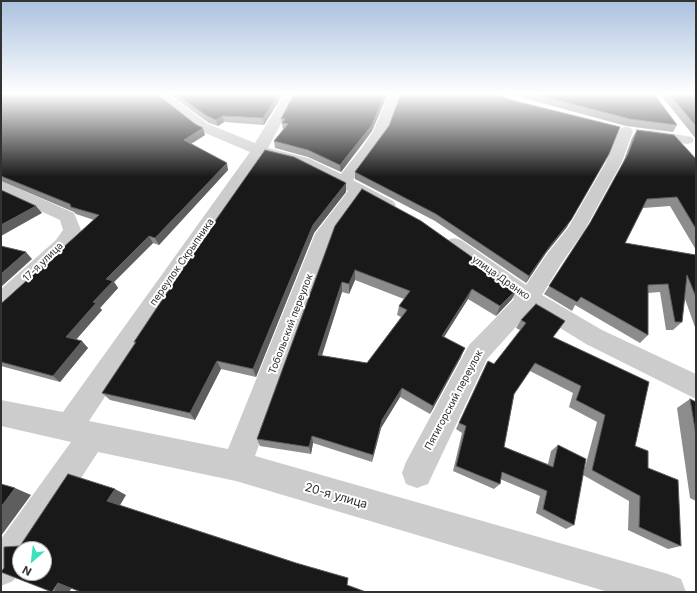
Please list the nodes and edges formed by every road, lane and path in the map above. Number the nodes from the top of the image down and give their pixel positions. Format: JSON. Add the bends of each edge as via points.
{"nodes":[{"id":1,"x":195,"y":122,"type":"edge"},
{"id":2,"x":275,"y":122,"type":"edge"},
{"id":3,"x":384,"y":122,"type":"edge"},
{"id":4,"x":674,"y":123,"type":"edge"},
{"id":5,"x":692,"y":145,"type":"edge"},
{"id":6,"x":259,"y":150,"type":"junction"},
{"id":7,"x":350,"y":185,"type":"junction"},
{"id":8,"x":1,"y":186,"type":"edge"},
{"id":9,"x":406,"y":215,"type":"edge"},
{"id":10,"x":440,"y":235,"type":"edge"},
{"id":11,"x":529,"y":298,"type":"junction"},
{"id":12,"x":1,"y":302,"type":"edge"},
{"id":13,"x":696,"y":387,"type":"edge"},
{"id":14,"x":1,"y":413,"type":"edge"},
{"id":15,"x":80,"y":432,"type":"junction"},
{"id":16,"x":236,"y":466,"type":"junction"},
{"id":17,"x":417,"y":473,"type":"dead end"},
{"id":18,"x":1,"y":569,"type":"edge"},
{"id":19,"x":668,"y":592,"type":"edge"}],
"edges":[{"from":1,"to":6,"type":"street","via":[[203,128]]},
{"from":2,"to":6,"type":"street","name":"переулок Скрыпника"},
{"from":3,"to":7,"type":"street","name":"Тобольский переулок"},
{"from":4,"to":5,"type":"street"},
{"from":5,"to":11,"type":"street","name":"Пятигорский переулок","via":[[618,129],[614,162],[576,231]]},
{"from":6,"to":7,"type":"street","via":[[302,161]]},
{"from":6,"to":15,"type":"street","name":"переулок Скрыпника"},
{"from":7,"to":9,"type":"street"},
{"from":7,"to":16,"type":"street","name":"Тобольский переулок","via":[[325,234]]},
{"from":8,"to":12,"type":"street","name":"17-я улица","via":[[68,217],[72,230],[63,244]]},
{"from":10,"to":11,"type":"street","name":"улица Дранко"},
{"from":11,"to":13,"type":"street","name":"улица Дранко","via":[[594,337]]},
{"from":11,"to":17,"type":"street","name":"Пятигорский переулок","via":[[478,352]]},
{"from":14,"to":15,"type":"street","name":"20-я улица"},
{"from":15,"to":16,"type":"street","name":"20-я улица"},
{"from":15,"to":18,"type":"street","name":"переулок Скрыпника"},
{"from":16,"to":19,"type":"street","name":"20-я улица"}]}
